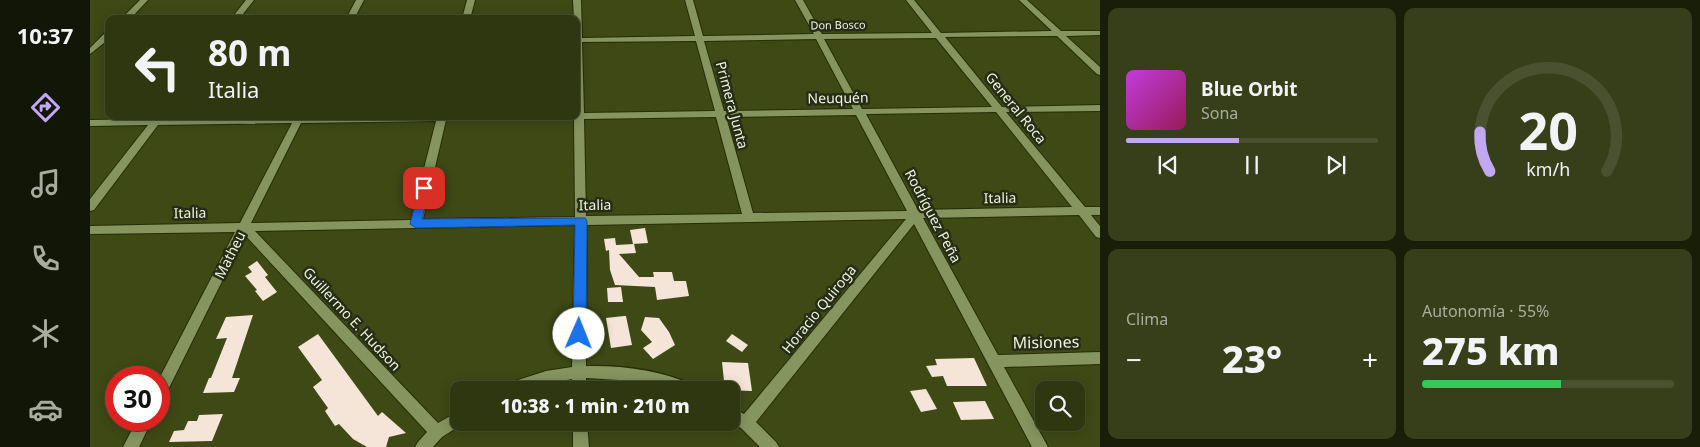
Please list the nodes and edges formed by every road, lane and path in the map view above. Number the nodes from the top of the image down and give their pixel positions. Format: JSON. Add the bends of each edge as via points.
{"nodes":[{"id":1,"x":144,"y":0,"type":"edge"},
{"id":2,"x":250,"y":0,"type":"edge"},
{"id":3,"x":360,"y":0,"type":"edge"},
{"id":4,"x":471,"y":0,"type":"edge"},
{"id":5,"x":577,"y":0,"type":"edge"},
{"id":6,"x":689,"y":0,"type":"edge"},
{"id":7,"x":799,"y":0,"type":"edge"},
{"id":8,"x":910,"y":0,"type":"edge"},
{"id":9,"x":1023,"y":0,"type":"edge"},
{"id":10,"x":128,"y":15,"type":"edge"},
{"id":11,"x":239,"y":15,"type":"edge"},
{"id":12,"x":352,"y":15,"type":"edge"},
{"id":13,"x":467,"y":15,"type":"edge"},
{"id":14,"x":577,"y":15,"type":"edge"},
{"id":15,"x":1100,"y":33,"type":"edge"},
{"id":16,"x":1059,"y":34,"type":"junction"},
{"id":17,"x":938,"y":35,"type":"junction"},
{"id":18,"x":105,"y":37,"type":"edge"},
{"id":19,"x":819,"y":37,"type":"junction"},
{"id":20,"x":700,"y":38,"type":"junction"},
{"id":21,"x":580,"y":40,"type":"edge"},
{"id":22,"x":105,"y":46,"type":"edge"},
{"id":23,"x":92,"y":48,"type":"edge"},
{"id":24,"x":1100,"y":72,"type":"edge"},
{"id":25,"x":1100,"y":108,"type":"edge"},
{"id":26,"x":999,"y":109,"type":"junction"},
{"id":27,"x":860,"y":111,"type":"junction"},
{"id":28,"x":720,"y":114,"type":"junction"},
{"id":29,"x":580,"y":116,"type":"edge"},
{"id":30,"x":141,"y":120,"type":"edge"},
{"id":31,"x":157,"y":120,"type":"edge"},
{"id":32,"x":298,"y":120,"type":"edge"},
{"id":33,"x":441,"y":120,"type":"edge"},
{"id":34,"x":578,"y":120,"type":"edge"},
{"id":35,"x":90,"y":123,"type":"edge"},
{"id":36,"x":90,"y":207,"type":"edge"},
{"id":37,"x":1100,"y":211,"type":"edge"},
{"id":38,"x":1082,"y":212,"type":"junction"},
{"id":39,"x":915,"y":215,"type":"junction"},
{"id":40,"x":749,"y":218,"type":"junction"},
{"id":41,"x":581,"y":221,"type":"junction"},
{"id":42,"x":416,"y":224,"type":"junction"},
{"id":43,"x":244,"y":227,"type":"junction"},
{"id":44,"x":90,"y":230,"type":"edge"},
{"id":45,"x":1100,"y":234,"type":"edge"},
{"id":46,"x":1100,"y":358,"type":"edge"},
{"id":47,"x":993,"y":361,"type":"junction"},
{"id":48,"x":579,"y":371,"type":"junction"},
{"id":49,"x":170,"y":372,"type":"edge"},
{"id":50,"x":529,"y":381,"type":"edge"},
{"id":51,"x":579,"y":381,"type":"edge"},
{"id":52,"x":657,"y":381,"type":"edge"},
{"id":53,"x":740,"y":419,"type":"edge"},
{"id":54,"x":746,"y":423,"type":"junction"},
{"id":55,"x":450,"y":424,"type":"edge"},
{"id":56,"x":139,"y":431,"type":"edge"},
{"id":57,"x":580,"y":431,"type":"edge"},
{"id":58,"x":437,"y":432,"type":"junction"},
{"id":59,"x":131,"y":447,"type":"edge"},
{"id":60,"x":423,"y":447,"type":"edge"},
{"id":61,"x":581,"y":447,"type":"edge"},
{"id":62,"x":771,"y":447,"type":"edge"},
{"id":63,"x":1040,"y":447,"type":"edge"}],
"edges":[{"from":1,"to":10,"type":"street"},
{"from":2,"to":11,"type":"street"},
{"from":3,"to":12,"type":"street"},
{"from":4,"to":13,"type":"street"},
{"from":5,"to":14,"type":"street"},
{"from":6,"to":20,"type":"street","name":"Primera Junta"},
{"from":7,"to":19,"type":"street","name":"Rodríguez Peña"},
{"from":8,"to":17,"type":"street","name":"General Roca"},
{"from":9,"to":16,"type":"street"},
{"from":15,"to":16,"type":"street","name":"Don Bosco"},
{"from":16,"to":17,"type":"street","name":"Don Bosco"},
{"from":16,"to":24,"type":"street"},
{"from":17,"to":19,"type":"street","name":"Don Bosco"},
{"from":17,"to":26,"type":"street","name":"General Roca"},
{"from":18,"to":23,"type":"street"},
{"from":19,"to":20,"type":"street","name":"Don Bosco"},
{"from":19,"to":27,"type":"street","name":"Rodríguez Peña"},
{"from":20,"to":21,"type":"street","name":"Don Bosco"},
{"from":20,"to":28,"type":"street","name":"Primera Junta"},
{"from":22,"to":23,"type":"street"},
{"from":25,"to":26,"type":"street","name":"Neuquén"},
{"from":26,"to":27,"type":"street","name":"Neuquén"},
{"from":26,"to":38,"type":"street","name":"General Roca"},
{"from":27,"to":28,"type":"street","name":"Neuquén"},
{"from":27,"to":39,"type":"street","name":"Rodríguez Peña"},
{"from":28,"to":29,"type":"street","name":"Neuquén"},
{"from":28,"to":40,"type":"street","name":"Primera Junta"},
{"from":30,"to":35,"type":"street"},
{"from":31,"to":36,"type":"street"},
{"from":32,"to":43,"type":"street","name":"Matheu"},
{"from":33,"to":42,"type":"street"},
{"from":34,"to":41,"type":"street"},
{"from":37,"to":38,"type":"street","name":"Italia"},
{"from":38,"to":39,"type":"street","name":"Italia"},
{"from":38,"to":45,"type":"street","name":"General Roca"},
{"from":39,"to":40,"type":"street","name":"Italia"},
{"from":39,"to":47,"type":"street","name":"Rodríguez Peña"},
{"from":39,"to":54,"type":"street","name":"Horacio Quiroga"},
{"from":40,"to":41,"type":"street","name":"Italia"},
{"from":41,"to":42,"type":"street","name":"Italia"},
{"from":41,"to":48,"type":"street"},
{"from":42,"to":43,"type":"street","name":"Italia"},
{"from":43,"to":44,"type":"street","name":"Italia"},
{"from":43,"to":49,"type":"street","name":"Matheu"},
{"from":43,"to":58,"type":"street","name":"Guillermo E. Hudson"},
{"from":46,"to":47,"type":"street","name":"Misiones"},
{"from":47,"to":63,"type":"street","name":"Rodríguez Peña"},
{"from":48,"to":50,"type":"street"},
{"from":48,"to":51,"type":"street"},
{"from":48,"to":52,"type":"street","via":[[629,373]]},
{"from":53,"to":54,"type":"street"},
{"from":54,"to":62,"type":"street"},
{"from":55,"to":58,"type":"street"},
{"from":56,"to":59,"type":"street"},
{"from":57,"to":61,"type":"street"},
{"from":58,"to":60,"type":"street"}]}
